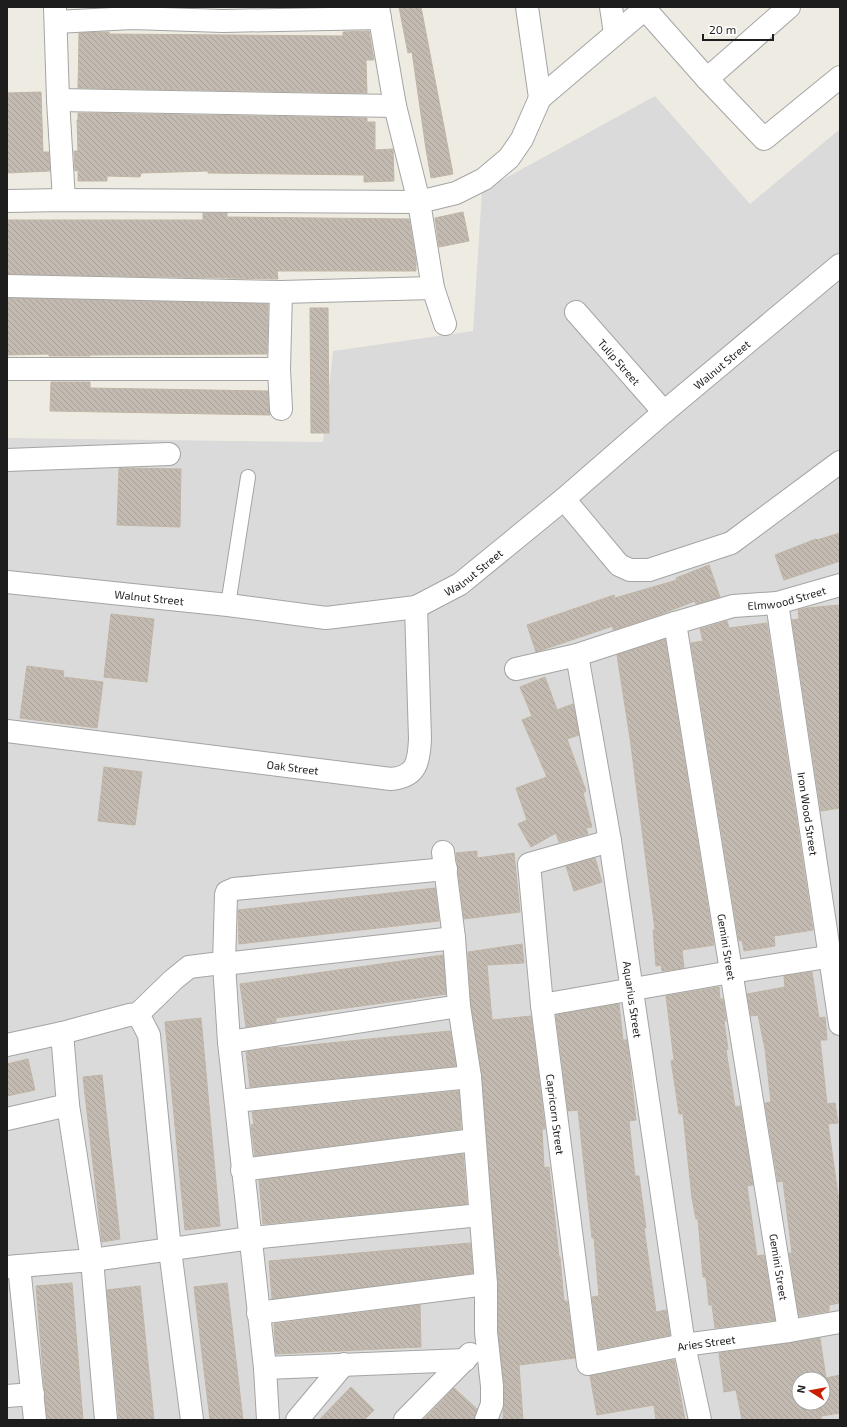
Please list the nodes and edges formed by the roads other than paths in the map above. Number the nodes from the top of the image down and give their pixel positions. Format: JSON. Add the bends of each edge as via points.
{"nodes":[{"id":1,"x":527,"y":7,"type":"edge"},
{"id":2,"x":611,"y":7,"type":"edge"},
{"id":3,"x":789,"y":7,"type":"edge"},
{"id":4,"x":646,"y":8,"type":"edge"},
{"id":5,"x":132,"y":12,"type":"edge"},
{"id":6,"x":379,"y":12,"type":"edge"},
{"id":7,"x":55,"y":14,"type":"edge"},
{"id":8,"x":223,"y":14,"type":"edge"},
{"id":9,"x":615,"y":34,"type":"junction"},
{"id":10,"x":840,"y":77,"type":"edge"},
{"id":11,"x":708,"y":79,"type":"junction"},
{"id":12,"x":540,"y":98,"type":"junction"},
{"id":13,"x":58,"y":100,"type":"junction"},
{"id":14,"x":395,"y":106,"type":"junction"},
{"id":15,"x":64,"y":200,"type":"junction"},
{"id":16,"x":7,"y":202,"type":"edge"},
{"id":17,"x":419,"y":202,"type":"junction"},
{"id":18,"x":840,"y":265,"type":"edge"},
{"id":19,"x":7,"y":286,"type":"edge"},
{"id":20,"x":433,"y":288,"type":"junction"},
{"id":21,"x":281,"y":292,"type":"junction"},
{"id":22,"x":576,"y":312,"type":"dead end"},
{"id":23,"x":445,"y":324,"type":"dead end"},
{"id":24,"x":7,"y":368,"type":"edge"},
{"id":25,"x":279,"y":370,"type":"junction"},
{"id":26,"x":281,"y":409,"type":"dead end"},
{"id":27,"x":664,"y":412,"type":"junction"},
{"id":28,"x":169,"y":454,"type":"dead end"},
{"id":29,"x":7,"y":460,"type":"edge"},
{"id":30,"x":837,"y":470,"type":"edge"},
{"id":31,"x":248,"y":477,"type":"dead end"},
{"id":32,"x":564,"y":499,"type":"junction"},
{"id":33,"x":7,"y":582,"type":"edge"},
{"id":34,"x":840,"y":585,"type":"edge"},
{"id":35,"x":778,"y":603,"type":"junction"},
{"id":36,"x":228,"y":605,"type":"junction"},
{"id":37,"x":416,"y":606,"type":"junction"},
{"id":38,"x":675,"y":623,"type":"junction"},
{"id":39,"x":577,"y":655,"type":"junction"},
{"id":40,"x":516,"y":669,"type":"dead end"},
{"id":41,"x":7,"y":731,"type":"edge"},
{"id":42,"x":610,"y":841,"type":"junction"},
{"id":43,"x":454,"y":938,"type":"junction"},
{"id":44,"x":835,"y":956,"type":"edge"},
{"id":45,"x":224,"y":964,"type":"junction"},
{"id":46,"x":731,"y":972,"type":"junction"},
{"id":47,"x":632,"y":989,"type":"junction"},
{"id":48,"x":542,"y":1005,"type":"junction"},
{"id":49,"x":459,"y":1006,"type":"junction"},
{"id":50,"x":138,"y":1014,"type":"junction"},
{"id":51,"x":840,"y":1024,"type":"edge"},
{"id":52,"x":62,"y":1033,"type":"junction"},
{"id":53,"x":229,"y":1042,"type":"junction"},
{"id":54,"x":7,"y":1045,"type":"edge"},
{"id":55,"x":470,"y":1077,"type":"junction"},
{"id":56,"x":236,"y":1101,"type":"junction"},
{"id":57,"x":68,"y":1106,"type":"junction"},
{"id":58,"x":7,"y":1119,"type":"edge"},
{"id":59,"x":474,"y":1140,"type":"junction"},
{"id":60,"x":242,"y":1170,"type":"junction"},
{"id":61,"x":480,"y":1214,"type":"junction"},
{"id":62,"x":251,"y":1238,"type":"junction"},
{"id":63,"x":170,"y":1250,"type":"junction"},
{"id":64,"x":92,"y":1260,"type":"junction"},
{"id":65,"x":13,"y":1266,"type":"edge"},
{"id":66,"x":486,"y":1284,"type":"junction"},
{"id":67,"x":258,"y":1313,"type":"junction"},
{"id":68,"x":832,"y":1323,"type":"edge"},
{"id":69,"x":16,"y":1330,"type":"edge"},
{"id":70,"x":789,"y":1331,"type":"junction"},
{"id":71,"x":486,"y":1332,"type":"junction"},
{"id":72,"x":684,"y":1345,"type":"junction"},
{"id":73,"x":465,"y":1360,"type":"junction"},
{"id":74,"x":344,"y":1364,"type":"junction"},
{"id":75,"x":588,"y":1364,"type":"joint"},
{"id":76,"x":265,"y":1368,"type":"junction"},
{"id":77,"x":33,"y":1394,"type":"junction"},
{"id":78,"x":7,"y":1396,"type":"edge"},
{"id":79,"x":35,"y":1420,"type":"edge"},
{"id":80,"x":106,"y":1420,"type":"edge"},
{"id":81,"x":192,"y":1420,"type":"edge"},
{"id":82,"x":268,"y":1420,"type":"edge"},
{"id":83,"x":297,"y":1420,"type":"edge"},
{"id":84,"x":405,"y":1420,"type":"edge"},
{"id":85,"x":486,"y":1420,"type":"edge"},
{"id":86,"x":700,"y":1420,"type":"edge"}],
"edges":[{"from":1,"to":12,"type":"street"},
{"from":2,"to":9,"type":"street"},
{"from":3,"to":11,"type":"street"},
{"from":4,"to":9,"type":"street"},
{"from":4,"to":11,"type":"street"},
{"from":5,"to":7,"type":"street"},
{"from":5,"to":8,"type":"street"},
{"from":6,"to":8,"type":"street"},
{"from":6,"to":14,"type":"street"},
{"from":7,"to":13,"type":"street"},
{"from":9,"to":12,"type":"street"},
{"from":10,"to":11,"type":"street","via":[[764,139]]},
{"from":12,"to":17,"type":"street","via":[[522,139],[509,158],[484,179],[456,193]]},
{"from":13,"to":14,"type":"street"},
{"from":13,"to":15,"type":"street"},
{"from":14,"to":17,"type":"street"},
{"from":15,"to":16,"type":"street"},
{"from":15,"to":17,"type":"street"},
{"from":17,"to":20,"type":"street"},
{"from":18,"to":27,"type":"street","name":"Walnut Street"},
{"from":19,"to":21,"type":"street"},
{"from":20,"to":21,"type":"street"},
{"from":20,"to":23,"type":"street"},
{"from":21,"to":25,"type":"street"},
{"from":22,"to":27,"type":"street","name":"Tulip Street"},
{"from":24,"to":25,"type":"street"},
{"from":25,"to":26,"type":"street"},
{"from":27,"to":32,"type":"street","name":"Walnut Street"},
{"from":28,"to":29,"type":"street"},
{"from":30,"to":32,"type":"street","via":[[731,543],[649,570],[630,570],[619,565]]},
{"from":31,"to":36,"type":"lane"},
{"from":32,"to":37,"type":"street","name":"Walnut Street","via":[[460,584]]},
{"from":33,"to":36,"type":"street","name":"Walnut Street"},
{"from":34,"to":35,"type":"street","name":"Elmwood Street"},
{"from":35,"to":38,"type":"street","name":"Elmwood Street","via":[[733,606]]},
{"from":35,"to":44,"type":"street","name":"Iron Wood Street"},
{"from":36,"to":37,"type":"street","name":"Walnut Street","via":[[326,618]]},
{"from":37,"to":41,"type":"street","name":"Oak Street","via":[[419,758],[411,773],[402,778],[391,779]]},
{"from":38,"to":39,"type":"street"},
{"from":38,"to":46,"type":"street","name":"Gemini Street"},
{"from":39,"to":40,"type":"street"},
{"from":39,"to":42,"type":"street","name":"Aquarius Street"},
{"from":42,"to":47,"type":"street","name":"Aquarius Street"},
{"from":42,"to":48,"type":"street","name":"Capricorn Street","via":[[529,864]]},
{"from":43,"to":45,"type":"street"},
{"from":43,"to":45,"type":"street","via":[[444,861],[228,891]]},
{"from":43,"to":49,"type":"street"},
{"from":44,"to":46,"type":"street"},
{"from":44,"to":51,"type":"street","name":"Iron Wood Street"},
{"from":45,"to":50,"type":"street","via":[[189,966]]},
{"from":45,"to":53,"type":"street"},
{"from":46,"to":47,"type":"street"},
{"from":46,"to":70,"type":"street","name":"Gemini Street"},
{"from":47,"to":48,"type":"street"},
{"from":47,"to":72,"type":"street","name":"Aquarius Street"},
{"from":48,"to":75,"type":"street","name":"Capricorn Street"},
{"from":49,"to":53,"type":"street"},
{"from":49,"to":55,"type":"street"},
{"from":50,"to":52,"type":"street"},
{"from":50,"to":63,"type":"street","via":[[149,1035]]},
{"from":52,"to":54,"type":"street"},
{"from":52,"to":57,"type":"street"},
{"from":53,"to":56,"type":"street"},
{"from":55,"to":56,"type":"street"},
{"from":55,"to":59,"type":"street"},
{"from":56,"to":60,"type":"street"},
{"from":57,"to":58,"type":"street"},
{"from":57,"to":64,"type":"street"},
{"from":59,"to":60,"type":"street"},
{"from":59,"to":61,"type":"street"},
{"from":60,"to":62,"type":"street"},
{"from":61,"to":62,"type":"street"},
{"from":61,"to":66,"type":"street"},
{"from":62,"to":63,"type":"street"},
{"from":62,"to":67,"type":"street"},
{"from":63,"to":64,"type":"street"},
{"from":63,"to":81,"type":"street"},
{"from":64,"to":65,"type":"street"},
{"from":64,"to":80,"type":"street"},
{"from":65,"to":69,"type":"street"},
{"from":66,"to":67,"type":"street"},
{"from":66,"to":71,"type":"street"},
{"from":67,"to":76,"type":"street"},
{"from":68,"to":70,"type":"street","name":"Aries Street"},
{"from":69,"to":77,"type":"street"},
{"from":70,"to":72,"type":"street","name":"Aries Street"},
{"from":71,"to":73,"type":"street"},
{"from":71,"to":85,"type":"street","via":[[492,1386],[492,1404]]},
{"from":72,"to":75,"type":"street","name":"Aries Street"},
{"from":72,"to":86,"type":"street","name":"Aquarius Street"},
{"from":73,"to":74,"type":"street"},
{"from":73,"to":84,"type":"street"},
{"from":74,"to":76,"type":"street"},
{"from":74,"to":83,"type":"street"},
{"from":76,"to":82,"type":"street"},
{"from":77,"to":78,"type":"street"},
{"from":77,"to":79,"type":"street"}]}
